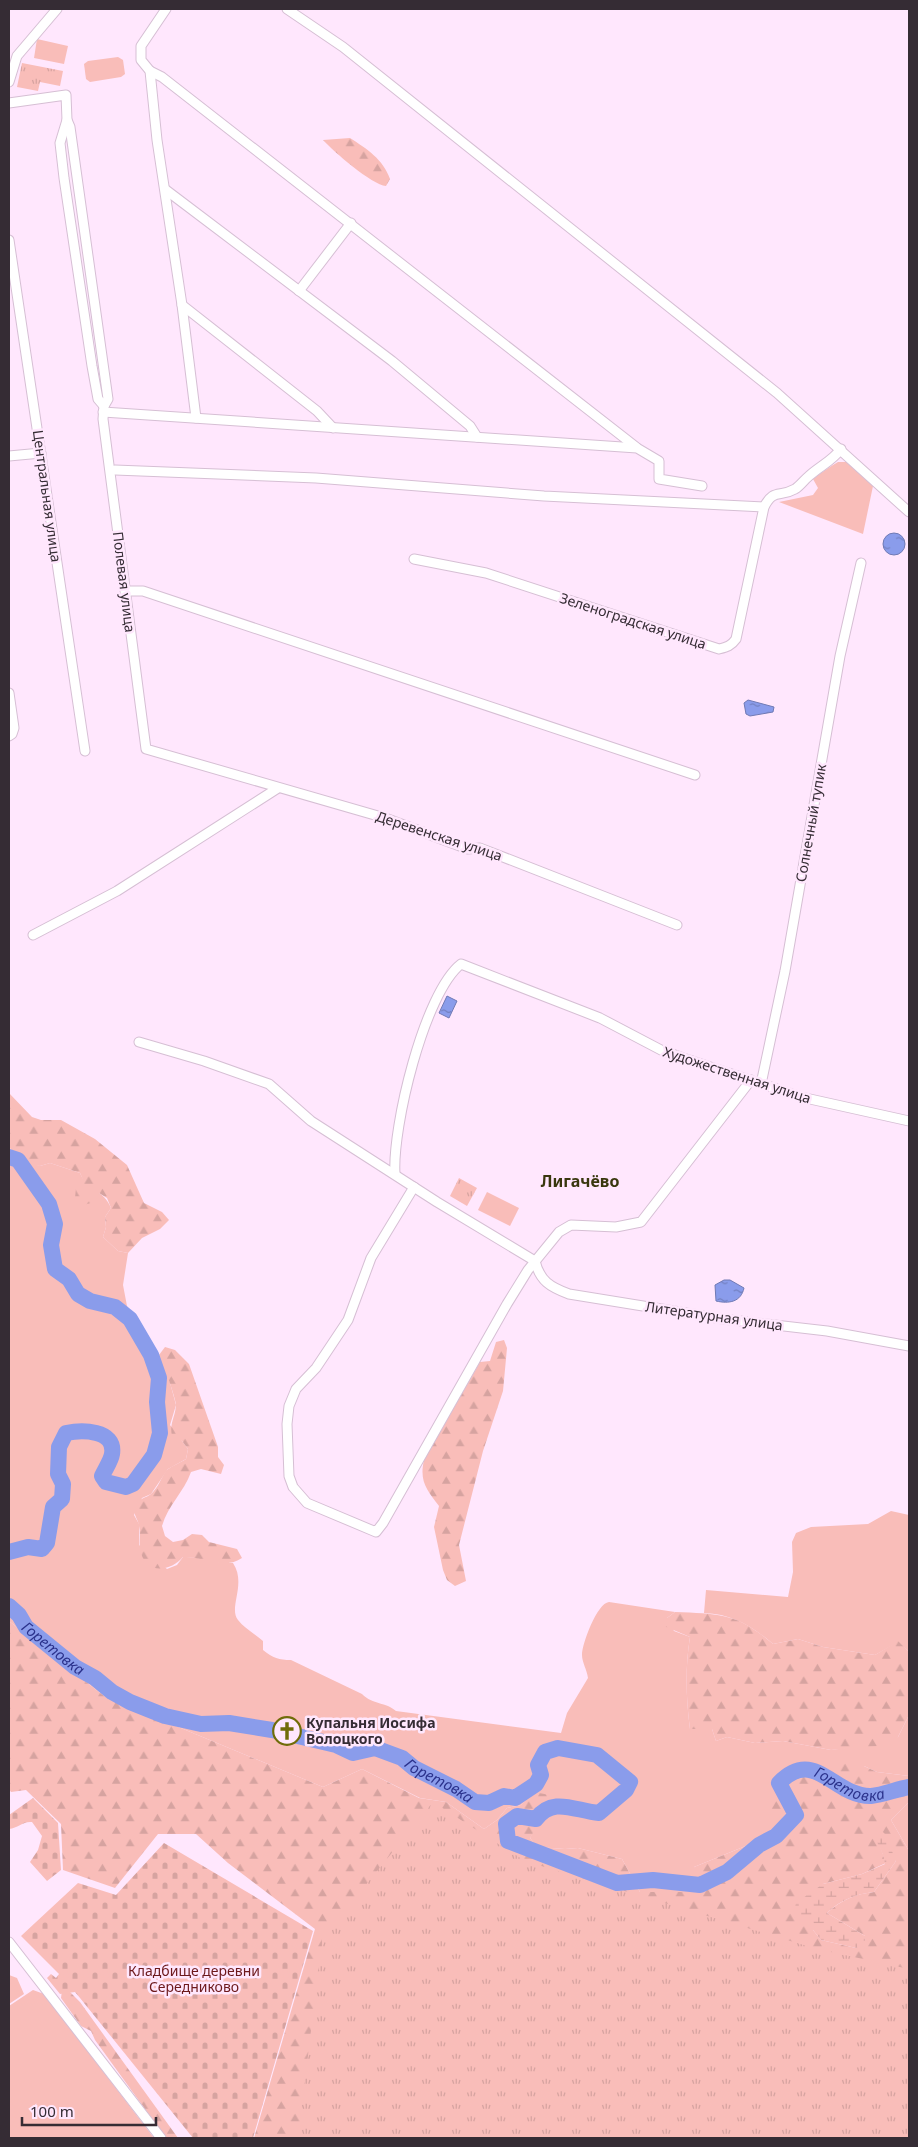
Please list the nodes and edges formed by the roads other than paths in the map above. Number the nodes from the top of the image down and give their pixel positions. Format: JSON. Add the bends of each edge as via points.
{"nodes":[{"id":1,"x":56,"y":9,"type":"edge"},
{"id":2,"x":166,"y":9,"type":"edge"},
{"id":3,"x":287,"y":9,"type":"edge"},
{"id":4,"x":150,"y":71,"type":"junction"},
{"id":5,"x":9,"y":82,"type":"edge"},
{"id":6,"x":9,"y":103,"type":"edge"},
{"id":7,"x":67,"y":120,"type":"junction"},
{"id":8,"x":166,"y":190,"type":"junction"},
{"id":9,"x":351,"y":223,"type":"junction"},
{"id":10,"x":9,"y":240,"type":"edge"},
{"id":11,"x":89,"y":267,"type":"junction"},
{"id":12,"x":77,"y":269,"type":"junction"},
{"id":13,"x":299,"y":290,"type":"junction"},
{"id":14,"x":182,"y":305,"type":"junction"},
{"id":15,"x":104,"y":409,"type":"junction"},
{"id":16,"x":196,"y":418,"type":"junction"},
{"id":17,"x":333,"y":428,"type":"junction"},
{"id":18,"x":477,"y":437,"type":"junction"},
{"id":19,"x":637,"y":448,"type":"junction"},
{"id":20,"x":841,"y":449,"type":"junction"},
{"id":21,"x":41,"y":453,"type":"junction"},
{"id":22,"x":9,"y":456,"type":"edge"},
{"id":23,"x":116,"y":470,"type":"dead end"},
{"id":24,"x":702,"y":486,"type":"dead end"},
{"id":25,"x":764,"y":507,"type":"junction"},
{"id":26,"x":909,"y":512,"type":"edge"},
{"id":27,"x":414,"y":559,"type":"dead end"},
{"id":28,"x":861,"y":563,"type":"dead end"},
{"id":29,"x":125,"y":592,"type":"junction"},
{"id":30,"x":9,"y":693,"type":"edge"},
{"id":31,"x":10,"y":735,"type":"edge"},
{"id":32,"x":85,"y":752,"type":"dead end"},
{"id":33,"x":154,"y":753,"type":"joint"},
{"id":34,"x":695,"y":775,"type":"dead end"},
{"id":35,"x":278,"y":788,"type":"junction"},
{"id":36,"x":678,"y":925,"type":"dead end"},
{"id":37,"x":33,"y":935,"type":"dead end"},
{"id":38,"x":139,"y":1042,"type":"dead end"},
{"id":39,"x":751,"y":1080,"type":"junction"},
{"id":40,"x":761,"y":1084,"type":"junction"},
{"id":41,"x":909,"y":1121,"type":"edge"},
{"id":42,"x":395,"y":1174,"type":"junction"},
{"id":43,"x":414,"y":1187,"type":"junction"},
{"id":44,"x":535,"y":1261,"type":"junction"},
{"id":45,"x":909,"y":1346,"type":"edge"},
{"id":46,"x":9,"y":1942,"type":"edge"},
{"id":47,"x":160,"y":2138,"type":"edge"}],
"edges":[{"from":1,"to":5,"type":"street","via":[[17,56]]},
{"from":2,"to":4,"type":"street","via":[[140,46],[140,60]]},
{"from":3,"to":20,"type":"street","via":[[343,48],[505,176],[777,393]]},
{"from":4,"to":8,"type":"street"},
{"from":4,"to":9,"type":"street"},
{"from":6,"to":7,"type":"street","name":"Полевая улица","via":[[66,95]]},
{"from":7,"to":11,"type":"street","name":"Полевая улица"},
{"from":7,"to":12,"type":"street","name":"Полевая улица","via":[[60,143]]},
{"from":8,"to":13,"type":"street"},
{"from":8,"to":14,"type":"street"},
{"from":9,"to":13,"type":"street"},
{"from":9,"to":19,"type":"street"},
{"from":10,"to":21,"type":"street","name":"Центральная улица"},
{"from":11,"to":12,"type":"street"},
{"from":11,"to":15,"type":"street","name":"Полевая улица","via":[[108,399]]},
{"from":12,"to":15,"type":"street","name":"Полевая улица","via":[[98,400]]},
{"from":13,"to":18,"type":"street","via":[[454,412]]},
{"from":14,"to":16,"type":"street"},
{"from":14,"to":17,"type":"street","via":[[317,410]]},
{"from":15,"to":16,"type":"street"},
{"from":15,"to":29,"type":"street","name":"Полевая улица"},
{"from":16,"to":17,"type":"street"},
{"from":17,"to":18,"type":"street"},
{"from":18,"to":19,"type":"street"},
{"from":19,"to":24,"type":"street","via":[[659,461],[659,478]]},
{"from":20,"to":25,"type":"street","via":[[833,460],[816,470],[797,488],[769,497]]},
{"from":20,"to":26,"type":"street"},
{"from":21,"to":22,"type":"street"},
{"from":21,"to":32,"type":"street","name":"Центральная улица"},
{"from":23,"to":25,"type":"street","via":[[316,478],[554,496]]},
{"from":25,"to":27,"type":"street","name":"Зеленоградская улица","via":[[736,639],[732,645],[719,649],[486,574]]},
{"from":28,"to":40,"type":"street","name":"Солнечный тупик","via":[[840,656],[785,971]]},
{"from":29,"to":33,"type":"street","name":"Полевая улица","via":[[146,749]]},
{"from":29,"to":34,"type":"street","via":[[142,591]]},
{"from":30,"to":31,"type":"street","via":[[14,728]]},
{"from":33,"to":35,"type":"street","name":"Деревенская улица"},
{"from":35,"to":36,"type":"street","name":"Деревенская улица","via":[[385,818],[468,849],[480,848]]},
{"from":35,"to":37,"type":"street","via":[[117,890]]},
{"from":38,"to":42,"type":"street","via":[[269,1084],[311,1121]]},
{"from":39,"to":40,"type":"street","name":"Художественная улица"},
{"from":39,"to":42,"type":"street","name":"Художественная улица","via":[[662,1050],[600,1018],[461,964],[450,973],[428,1020],[397,1137]]},
{"from":39,"to":44,"type":"street","via":[[641,1222],[616,1227],[571,1225],[558,1232]]},
{"from":40,"to":41,"type":"street","name":"Художественная улица","via":[[824,1103]]},
{"from":42,"to":43,"type":"street"},
{"from":43,"to":44,"type":"street"},
{"from":43,"to":44,"type":"street","via":[[371,1258],[348,1320],[316,1368],[292,1395],[287,1424],[289,1476],[293,1488],[307,1503],[376,1532]]},
{"from":44,"to":45,"type":"street","name":"Литературная улица","via":[[539,1276],[551,1287],[582,1298],[827,1331]]},
{"from":46,"to":47,"type":"street"}]}
